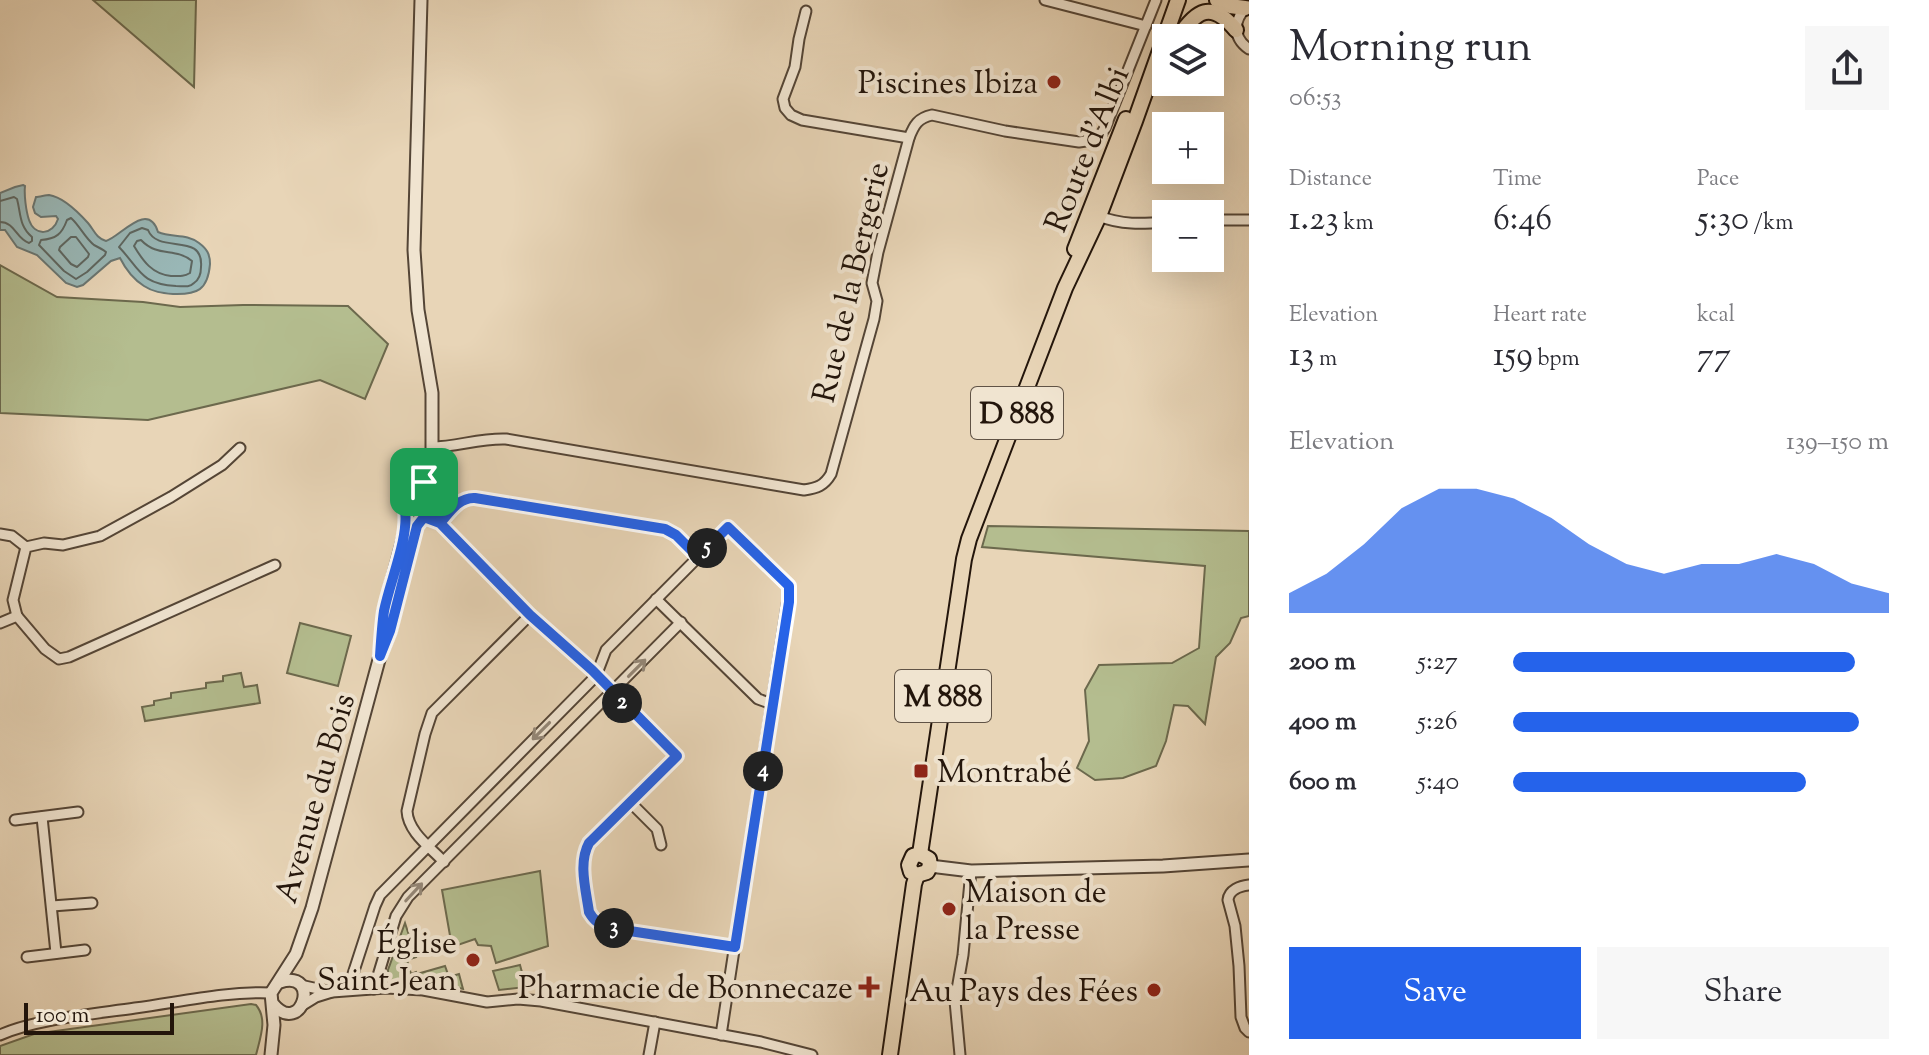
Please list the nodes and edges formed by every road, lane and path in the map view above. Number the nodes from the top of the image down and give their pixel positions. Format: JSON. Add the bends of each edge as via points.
{"nodes":[{"id":1,"x":421,"y":0,"type":"edge"},
{"id":2,"x":1045,"y":0,"type":"edge"},
{"id":3,"x":1156,"y":0,"type":"edge"},
{"id":4,"x":1178,"y":0,"type":"edge"},
{"id":5,"x":1217,"y":0,"type":"edge"},
{"id":6,"x":1248,"y":5,"type":"edge"},
{"id":7,"x":806,"y":11,"type":"dead end"},
{"id":8,"x":1174,"y":24,"type":"edge"},
{"id":9,"x":1185,"y":24,"type":"edge"},
{"id":10,"x":1146,"y":26,"type":"junction"},
{"id":11,"x":1236,"y":30,"type":"junction"},
{"id":12,"x":1249,"y":49,"type":"edge"},
{"id":13,"x":1152,"y":67,"type":"edge"},
{"id":14,"x":1152,"y":79,"type":"edge"},
{"id":15,"x":1152,"y":83,"type":"edge"},
{"id":16,"x":1141,"y":102,"type":"junction"},
{"id":17,"x":909,"y":138,"type":"junction"},
{"id":18,"x":1099,"y":216,"type":"junction"},
{"id":19,"x":1224,"y":220,"type":"edge"},
{"id":20,"x":1249,"y":220,"type":"edge"},
{"id":21,"x":1152,"y":223,"type":"edge"},
{"id":22,"x":1065,"y":288,"type":"junction"},
{"id":23,"x":240,"y":448,"type":"dead end"},
{"id":24,"x":432,"y":449,"type":"junction"},
{"id":25,"x":424,"y":482,"type":"junction"},
{"id":26,"x":420,"y":514,"type":"junction"},
{"id":27,"x":440,"y":523,"type":"junction"},
{"id":28,"x":0,"y":534,"type":"edge"},
{"id":29,"x":969,"y":539,"type":"joint"},
{"id":30,"x":26,"y":547,"type":"junction"},
{"id":31,"x":698,"y":557,"type":"junction"},
{"id":32,"x":275,"y":565,"type":"dead end"},
{"id":33,"x":656,"y":599,"type":"junction"},
{"id":34,"x":530,"y":615,"type":"junction"},
{"id":35,"x":17,"y":616,"type":"junction"},
{"id":36,"x":681,"y":622,"type":"junction"},
{"id":37,"x":0,"y":623,"type":"edge"},
{"id":38,"x":596,"y":676,"type":"junction"},
{"id":39,"x":612,"y":693,"type":"junction"},
{"id":40,"x":772,"y":704,"type":"junction"},
{"id":41,"x":630,"y":802,"type":"junction"},
{"id":42,"x":78,"y":812,"type":"dead end"},
{"id":43,"x":42,"y":817,"type":"junction"},
{"id":44,"x":15,"y":820,"type":"dead end"},
{"id":45,"x":428,"y":845,"type":"junction"},
{"id":46,"x":661,"y":845,"type":"dead end"},
{"id":47,"x":920,"y":854,"type":"junction"},
{"id":48,"x":1249,"y":860,"type":"edge"},
{"id":49,"x":444,"y":862,"type":"junction"},
{"id":50,"x":930,"y":866,"type":"junction"},
{"id":51,"x":971,"y":871,"type":"junction"},
{"id":52,"x":917,"y":875,"type":"junction"},
{"id":53,"x":1249,"y":885,"type":"edge"},
{"id":54,"x":92,"y":903,"type":"dead end"},
{"id":55,"x":52,"y":906,"type":"junction"},
{"id":56,"x":735,"y":947,"type":"junction"},
{"id":57,"x":905,"y":947,"type":"junction"},
{"id":58,"x":85,"y":950,"type":"dead end"},
{"id":59,"x":56,"y":953,"type":"junction"},
{"id":60,"x":296,"y":954,"type":"junction"},
{"id":61,"x":27,"y":957,"type":"dead end"},
{"id":62,"x":1244,"y":966,"type":"edge"},
{"id":63,"x":280,"y":982,"type":"junction"},
{"id":64,"x":300,"y":984,"type":"junction"},
{"id":65,"x":374,"y":989,"type":"junction"},
{"id":66,"x":350,"y":990,"type":"junction"},
{"id":67,"x":332,"y":992,"type":"junction"},
{"id":68,"x":272,"y":999,"type":"junction"},
{"id":69,"x":303,"y":1005,"type":"junction"},
{"id":70,"x":291,"y":1013,"type":"junction"},
{"id":71,"x":655,"y":1022,"type":"junction"},
{"id":72,"x":1249,"y":1032,"type":"edge"},
{"id":73,"x":0,"y":1035,"type":"edge"},
{"id":74,"x":721,"y":1035,"type":"junction"},
{"id":75,"x":272,"y":1051,"type":"edge"},
{"id":76,"x":649,"y":1055,"type":"edge"},
{"id":77,"x":812,"y":1055,"type":"edge"},
{"id":78,"x":881,"y":1055,"type":"edge"},
{"id":79,"x":890,"y":1055,"type":"edge"},
{"id":80,"x":960,"y":1055,"type":"edge"}],
"edges":[{"from":1,"to":24,"type":"street","via":[[414,250],[432,393]]},
{"from":2,"to":10,"type":"street"},
{"from":3,"to":10,"type":"street","name":"Rue de la Bergerie"},
{"from":4,"to":8,"type":"main road","name":"Route d'Albi","number":"D 888"},
{"from":5,"to":6,"type":"main road"},
{"from":6,"to":11,"type":"street"},
{"from":7,"to":17,"type":"street","via":[[785,108],[802,120]]},
{"from":9,"to":11,"type":"main road","via":[[1205,11],[1214,12]]},
{"from":10,"to":17,"type":"street","name":"Rue de la Bergerie","via":[[1105,128],[1093,140],[1005,131],[932,115],[917,121]]},
{"from":11,"to":12,"type":"street"},
{"from":13,"to":22,"type":"main road","name":"Route d'Albi","number":"D 888","via":[[1082,229]]},
{"from":14,"to":16,"type":"main road","name":"Route d'Albi","number":"D 888"},
{"from":15,"to":16,"type":"main road"},
{"from":16,"to":18,"type":"main road","name":"Route d'Albi","number":"D 888"},
{"from":17,"to":24,"type":"street","name":"Rue de la Bergerie","via":[[872,283],[874,319],[831,474],[817,488],[506,439]]},
{"from":18,"to":21,"type":"street"},
{"from":18,"to":22,"type":"main road","name":"Route d'Albi","number":"D 888"},
{"from":19,"to":20,"type":"street"},
{"from":22,"to":29,"type":"main road","name":"Route d'Albi","number":"D 888"},
{"from":23,"to":30,"type":"street","via":[[222,465],[100,536]]},
{"from":24,"to":25,"type":"street"},
{"from":25,"to":26,"type":"street","name":"Avenue du Bois"},
{"from":25,"to":26,"type":"street","via":[[409,504],[416,502]]},
{"from":26,"to":27,"type":"street"},
{"from":26,"to":60,"type":"street","name":"Avenue du Bois"},
{"from":27,"to":31,"type":"street","via":[[457,504],[475,498],[665,529]]},
{"from":27,"to":34,"type":"street"},
{"from":28,"to":30,"type":"street"},
{"from":29,"to":47,"type":"main road","name":"Route d'Albi","number":"M 888"},
{"from":30,"to":35,"type":"street","via":[[13,600]]},
{"from":31,"to":33,"type":"street"},
{"from":31,"to":40,"type":"street","via":[[728,527],[789,586]]},
{"from":32,"to":35,"type":"street","via":[[59,659]]},
{"from":33,"to":36,"type":"street"},
{"from":33,"to":38,"type":"street","via":[[606,650]]},
{"from":34,"to":38,"type":"street"},
{"from":34,"to":45,"type":"street","via":[[428,721],[407,811],[411,828]]},
{"from":35,"to":37,"type":"street"},
{"from":39,"to":36,"type":"street","one_way":true},
{"from":36,"to":40,"type":"street","via":[[758,699]]},
{"from":38,"to":39,"type":"street"},
{"from":38,"to":45,"type":"street","one_way":true},
{"from":39,"to":41,"type":"street","via":[[677,756]]},
{"from":39,"to":49,"type":"street"},
{"from":40,"to":56,"type":"street"},
{"from":41,"to":46,"type":"street","via":[[657,829]]},
{"from":41,"to":56,"type":"street","via":[[585,851],[593,919],[610,928]]},
{"from":42,"to":43,"type":"street"},
{"from":43,"to":44,"type":"street"},
{"from":43,"to":55,"type":"street"},
{"from":45,"to":49,"type":"street"},
{"from":45,"to":66,"type":"street","via":[[380,895]]},
{"from":47,"to":50,"type":"main road"},
{"from":47,"to":52,"type":"main road","via":[[909,862]]},
{"from":48,"to":51,"type":"street"},
{"from":65,"to":49,"type":"street","one_way":true,"via":[[396,916]]},
{"from":50,"to":51,"type":"street"},
{"from":50,"to":52,"type":"main road"},
{"from":51,"to":80,"type":"street","via":[[955,1001]]},
{"from":52,"to":57,"type":"main road"},
{"from":53,"to":62,"type":"street","via":[[1228,896]]},
{"from":54,"to":55,"type":"street"},
{"from":55,"to":59,"type":"street"},
{"from":56,"to":74,"type":"street"},
{"from":57,"to":78,"type":"main road"},
{"from":57,"to":79,"type":"main road"},
{"from":58,"to":59,"type":"street"},
{"from":59,"to":61,"type":"street"},
{"from":60,"to":63,"type":"street","name":"Avenue du Bois"},
{"from":60,"to":64,"type":"street","name":"Avenue du Bois"},
{"from":62,"to":72,"type":"street","via":[[1241,1017]]},
{"from":63,"to":64,"type":"street"},
{"from":63,"to":68,"type":"street"},
{"from":64,"to":67,"type":"street"},
{"from":64,"to":69,"type":"street"},
{"from":65,"to":66,"type":"street"},
{"from":65,"to":71,"type":"street","via":[[423,990],[487,1002],[541,1001]]},
{"from":66,"to":67,"type":"street"},
{"from":67,"to":69,"type":"street"},
{"from":68,"to":70,"type":"street","via":[[283,1013]]},
{"from":68,"to":73,"type":"street","via":[[236,994],[107,1012]]},
{"from":68,"to":75,"type":"street"},
{"from":69,"to":70,"type":"street"},
{"from":70,"to":75,"type":"street"},
{"from":71,"to":74,"type":"street"},
{"from":71,"to":76,"type":"street"},
{"from":74,"to":77,"type":"street"}]}
